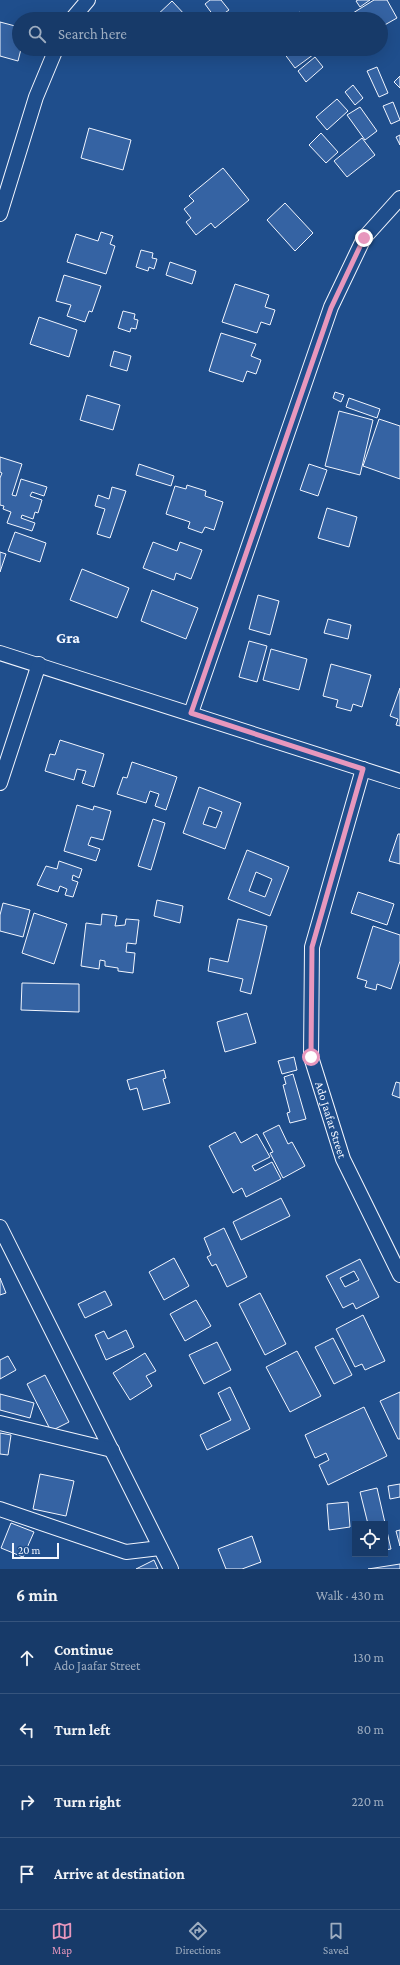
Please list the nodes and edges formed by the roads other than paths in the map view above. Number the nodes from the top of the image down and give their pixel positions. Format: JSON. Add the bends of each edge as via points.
{"nodes":[{"id":1,"x":88,"y":0,"type":"edge"},
{"id":2,"x":78,"y":12,"type":"edge"},
{"id":3,"x":53,"y":56,"type":"edge"},
{"id":4,"x":400,"y":198,"type":"edge"},
{"id":5,"x":0,"y":214,"type":"edge"},
{"id":6,"x":0,"y":653,"type":"edge"},
{"id":7,"x":39,"y":664,"type":"junction"},
{"id":8,"x":191,"y":713,"type":"junction"},
{"id":9,"x":363,"y":769,"type":"junction"},
{"id":10,"x":400,"y":780,"type":"edge"},
{"id":11,"x":0,"y":783,"type":"edge"},
{"id":12,"x":0,"y":1226,"type":"edge"},
{"id":13,"x":400,"y":1275,"type":"edge"},
{"id":14,"x":0,"y":1424,"type":"edge"},
{"id":15,"x":112,"y":1450,"type":"junction"},
{"id":16,"x":0,"y":1510,"type":"edge"},
{"id":17,"x":160,"y":1548,"type":"junction"},
{"id":18,"x":171,"y":1569,"type":"edge"}],
"edges":[{"from":1,"to":2,"type":"street"},
{"from":3,"to":5,"type":"street","via":[[36,97]]},
{"from":4,"to":8,"type":"street","via":[[364,238],[331,308]]},
{"from":6,"to":7,"type":"street"},
{"from":7,"to":8,"type":"street"},
{"from":7,"to":11,"type":"street"},
{"from":8,"to":9,"type":"street"},
{"from":9,"to":10,"type":"street"},
{"from":9,"to":13,"type":"street","name":"Ado Jaafar Street","via":[[312,947],[311,1057],[344,1159]]},
{"from":12,"to":15,"type":"street"},
{"from":14,"to":15,"type":"street"},
{"from":15,"to":17,"type":"street"},
{"from":16,"to":17,"type":"street","via":[[126,1552]]},
{"from":17,"to":18,"type":"street"}]}
